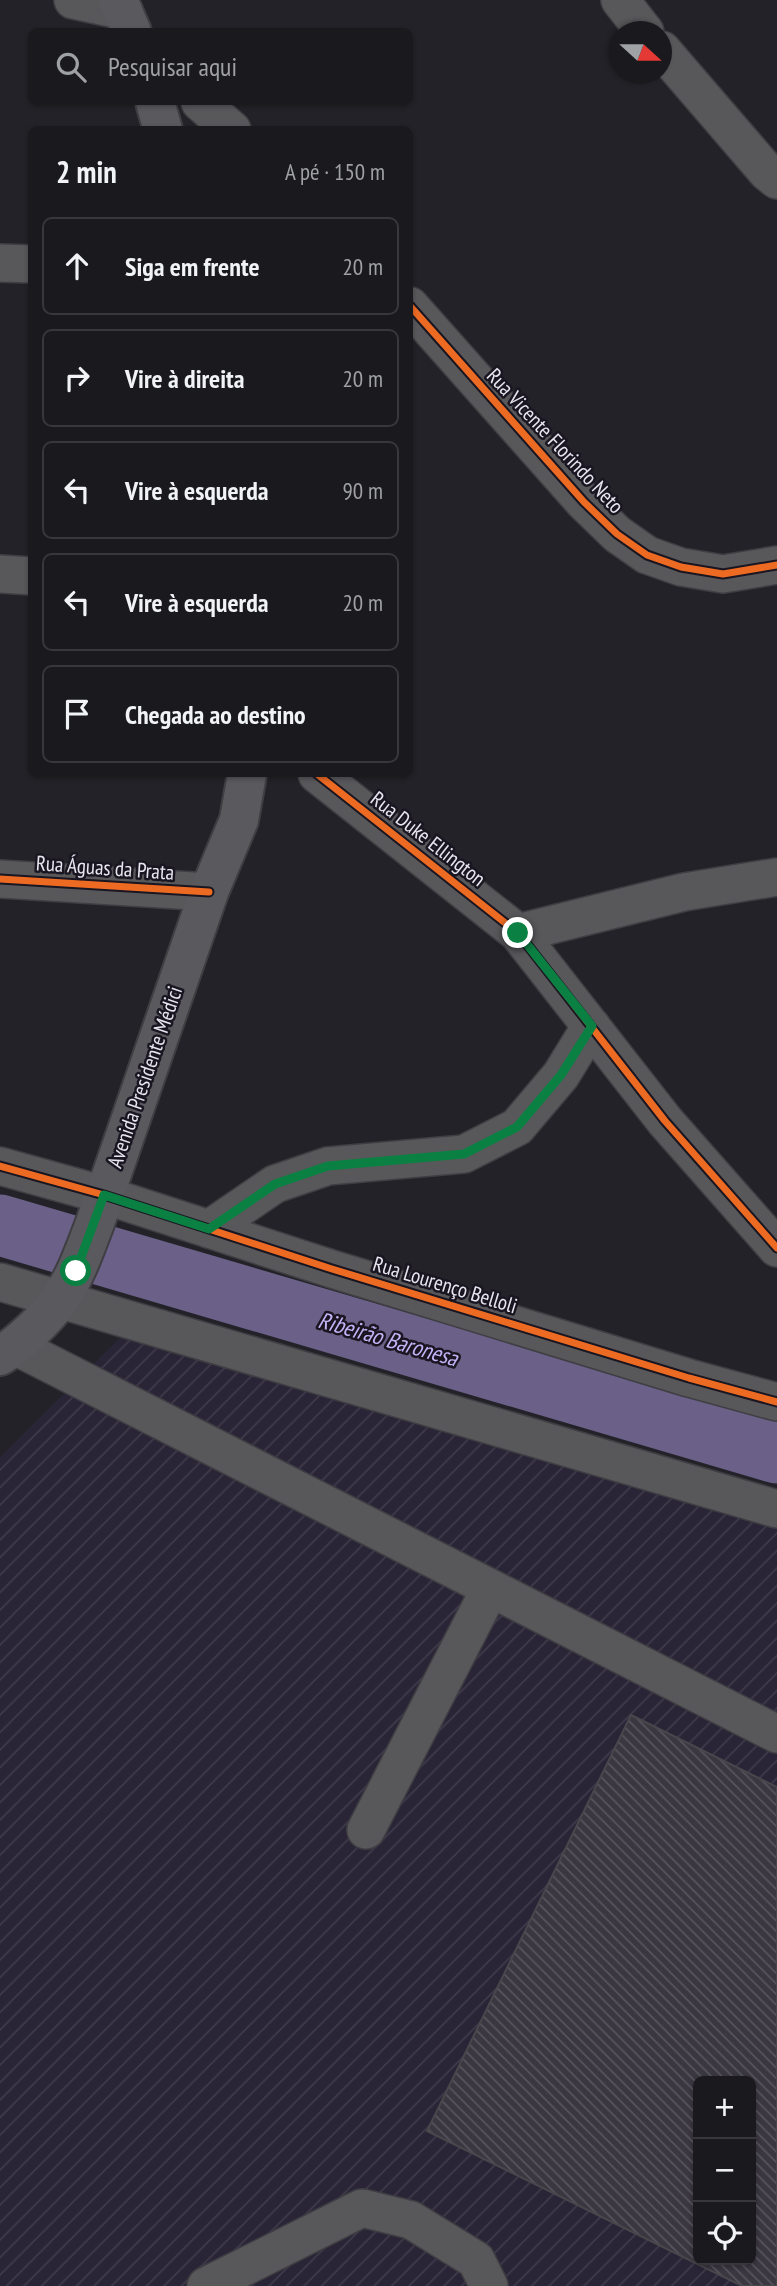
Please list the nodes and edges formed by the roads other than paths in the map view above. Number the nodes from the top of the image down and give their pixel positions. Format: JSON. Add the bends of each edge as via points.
{"nodes":[{"id":1,"x":73,"y":0,"type":"edge"},
{"id":2,"x":620,"y":0,"type":"edge"},
{"id":3,"x":125,"y":14,"type":"edge"},
{"id":4,"x":636,"y":21,"type":"edge"},
{"id":5,"x":672,"y":61,"type":"edge"},
{"id":6,"x":156,"y":105,"type":"edge"},
{"id":7,"x":203,"y":105,"type":"edge"},
{"id":8,"x":162,"y":126,"type":"edge"},
{"id":9,"x":227,"y":126,"type":"edge"},
{"id":10,"x":777,"y":180,"type":"edge"},
{"id":11,"x":0,"y":263,"type":"edge"},
{"id":12,"x":28,"y":264,"type":"edge"},
{"id":13,"x":413,"y":309,"type":"edge"},
{"id":14,"x":777,"y":565,"type":"edge"},
{"id":15,"x":0,"y":574,"type":"edge"},
{"id":16,"x":28,"y":576,"type":"edge"},
{"id":17,"x":246,"y":777,"type":"edge"},
{"id":18,"x":321,"y":777,"type":"edge"},
{"id":19,"x":777,"y":877,"type":"edge"},
{"id":20,"x":0,"y":879,"type":"edge"},
{"id":21,"x":209,"y":892,"type":"junction"},
{"id":22,"x":518,"y":933,"type":"junction"},
{"id":23,"x":592,"y":1026,"type":"junction"},
{"id":24,"x":0,"y":1166,"type":"edge"},
{"id":25,"x":99,"y":1209,"type":"junction"},
{"id":26,"x":209,"y":1229,"type":"junction"},
{"id":27,"x":777,"y":1248,"type":"edge"},
{"id":28,"x":0,"y":1282,"type":"edge"},
{"id":29,"x":67,"y":1286,"type":"junction"},
{"id":30,"x":8,"y":1351,"type":"edge"},
{"id":31,"x":777,"y":1402,"type":"edge"},
{"id":32,"x":777,"y":1509,"type":"edge"},
{"id":33,"x":490,"y":1589,"type":"junction"},
{"id":34,"x":777,"y":1734,"type":"edge"},
{"id":35,"x":366,"y":1830,"type":"dead end"},
{"id":36,"x":206,"y":2286,"type":"edge"},
{"id":37,"x":489,"y":2286,"type":"edge"}],
"edges":[{"from":1,"to":3,"type":"street"},
{"from":2,"to":4,"type":"street"},
{"from":5,"to":10,"type":"street"},
{"from":6,"to":8,"type":"main road"},
{"from":7,"to":9,"type":"street"},
{"from":11,"to":12,"type":"street"},
{"from":13,"to":14,"type":"street","name":"Rua Vicente Florindo Neto","via":[[617,534],[647,555],[681,567],[723,574]]},
{"from":15,"to":16,"type":"street"},
{"from":17,"to":21,"type":"main road","name":"Avenida Presidente Médici","via":[[239,820]]},
{"from":18,"to":22,"type":"street","name":"Rua Duke Ellington"},
{"from":19,"to":22,"type":"street","via":[[684,892]]},
{"from":20,"to":21,"type":"street","name":"Rua Águas da Prata"},
{"from":21,"to":25,"type":"main road","name":"Avenida Presidente Médici"},
{"from":22,"to":23,"type":"street","name":"Rua Duke Ellington"},
{"from":23,"to":26,"type":"street","via":[[561,1075],[517,1127],[464,1154],[328,1166],[275,1184]]},
{"from":23,"to":27,"type":"street","name":"Rua Duke Ellington","via":[[666,1121]]},
{"from":24,"to":25,"type":"street","name":"Rua Lourenço Belloli"},
{"from":25,"to":26,"type":"street","name":"Rua Lourenço Belloli"},
{"from":25,"to":29,"type":"main road","name":"Avenida Presidente Médici"},
{"from":26,"to":31,"type":"street","name":"Rua Lourenço Belloli"},
{"from":28,"to":29,"type":"street"},
{"from":29,"to":30,"type":"main road","name":"Avenida Presidente Médici"},
{"from":29,"to":32,"type":"street"},
{"from":30,"to":33,"type":"street"},
{"from":33,"to":34,"type":"street"},
{"from":33,"to":35,"type":"street"},
{"from":36,"to":37,"type":"street","via":[[362,2208],[411,2220],[476,2260]]}]}
